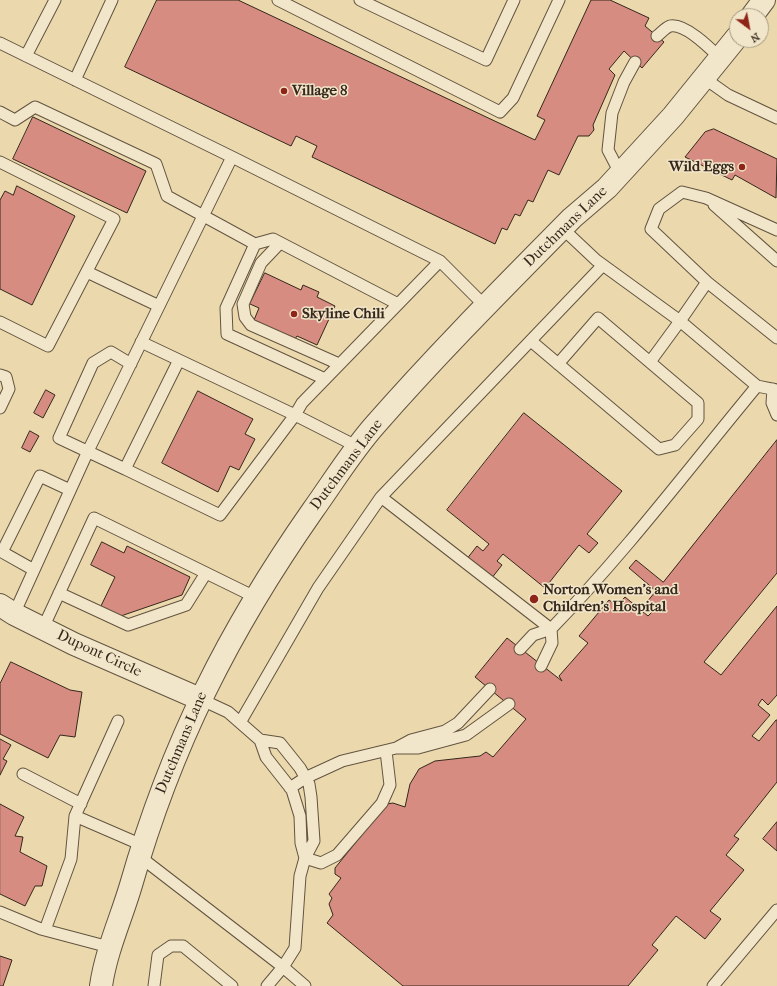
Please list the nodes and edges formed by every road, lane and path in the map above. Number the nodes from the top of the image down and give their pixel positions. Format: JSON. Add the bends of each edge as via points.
{"nodes":[{"id":1,"x":55,"y":0,"type":"edge"},
{"id":2,"x":112,"y":0,"type":"edge"},
{"id":3,"x":278,"y":0,"type":"edge"},
{"id":4,"x":360,"y":0,"type":"edge"},
{"id":5,"x":514,"y":0,"type":"edge"},
{"id":6,"x":559,"y":0,"type":"edge"},
{"id":7,"x":657,"y":36,"type":"dead end"},
{"id":8,"x":0,"y":43,"type":"edge"},
{"id":9,"x":729,"y":47,"type":"edge"},
{"id":10,"x":26,"y":56,"type":"junction"},
{"id":11,"x":720,"y":58,"type":"junction"},
{"id":12,"x":635,"y":62,"type":"dead end"},
{"id":13,"x":704,"y":78,"type":"junction"},
{"id":14,"x":75,"y":80,"type":"junction"},
{"id":15,"x":0,"y":112,"type":"edge"},
{"id":16,"x":777,"y":118,"type":"edge"},
{"id":17,"x":232,"y":157,"type":"junction"},
{"id":18,"x":0,"y":162,"type":"edge"},
{"id":19,"x":620,"y":173,"type":"junction"},
{"id":20,"x":706,"y":198,"type":"junction"},
{"id":21,"x":203,"y":217,"type":"junction"},
{"id":22,"x":562,"y":228,"type":"junction"},
{"id":23,"x":777,"y":230,"type":"edge"},
{"id":24,"x":280,"y":243,"type":"junction"},
{"id":25,"x":255,"y":244,"type":"junction"},
{"id":26,"x":440,"y":261,"type":"junction"},
{"id":27,"x":777,"y":261,"type":"edge"},
{"id":28,"x":603,"y":265,"type":"junction"},
{"id":29,"x":87,"y":272,"type":"junction"},
{"id":30,"x":707,"y":282,"type":"junction"},
{"id":31,"x":398,"y":304,"type":"junction"},
{"id":32,"x":159,"y":306,"type":"junction"},
{"id":33,"x":486,"y":307,"type":"junction"},
{"id":34,"x":0,"y":322,"type":"edge"},
{"id":35,"x":680,"y":322,"type":"junction"},
{"id":36,"x":777,"y":338,"type":"edge"},
{"id":37,"x":531,"y":341,"type":"junction"},
{"id":38,"x":141,"y":342,"type":"junction"},
{"id":39,"x":179,"y":360,"type":"junction"},
{"id":40,"x":650,"y":362,"type":"junction"},
{"id":41,"x":131,"y":364,"type":"junction"},
{"id":42,"x":339,"y":364,"type":"junction"},
{"id":43,"x":558,"y":364,"type":"junction"},
{"id":44,"x":0,"y":375,"type":"edge"},
{"id":45,"x":325,"y":379,"type":"junction"},
{"id":46,"x":757,"y":386,"type":"junction"},
{"id":47,"x":775,"y":389,"type":"edge"},
{"id":48,"x":0,"y":408,"type":"edge"},
{"id":49,"x":295,"y":415,"type":"junction"},
{"id":50,"x":777,"y":415,"type":"edge"},
{"id":51,"x":358,"y":447,"type":"junction"},
{"id":52,"x":88,"y":451,"type":"junction"},
{"id":53,"x":125,"y":469,"type":"junction"},
{"id":54,"x":70,"y":490,"type":"junction"},
{"id":55,"x":381,"y":497,"type":"junction"},
{"id":56,"x":34,"y":570,"type":"junction"},
{"id":57,"x":206,"y":574,"type":"junction"},
{"id":58,"x":59,"y":593,"type":"junction"},
{"id":59,"x":255,"y":597,"type":"junction"},
{"id":60,"x":4,"y":609,"type":"edge"},
{"id":61,"x":43,"y":628,"type":"junction"},
{"id":62,"x":551,"y":629,"type":"junction"},
{"id":63,"x":520,"y":649,"type":"dead end"},
{"id":64,"x":538,"y":663,"type":"dead end"},
{"id":65,"x":490,"y":689,"type":"dead end"},
{"id":66,"x":200,"y":699,"type":"junction"},
{"id":67,"x":506,"y":702,"type":"dead end"},
{"id":68,"x":118,"y":721,"type":"dead end"},
{"id":69,"x":242,"y":722,"type":"junction"},
{"id":70,"x":260,"y":740,"type":"junction"},
{"id":71,"x":391,"y":750,"type":"junction"},
{"id":72,"x":23,"y":774,"type":"dead end"},
{"id":73,"x":305,"y":778,"type":"junction"},
{"id":74,"x":290,"y":788,"type":"junction"},
{"id":75,"x":81,"y":804,"type":"junction"},
{"id":76,"x":75,"y":816,"type":"junction"},
{"id":77,"x":141,"y":850,"type":"junction"},
{"id":78,"x":305,"y":858,"type":"junction"},
{"id":79,"x":777,"y":910,"type":"edge"},
{"id":80,"x":0,"y":912,"type":"edge"},
{"id":81,"x":45,"y":930,"type":"junction"},
{"id":82,"x":109,"y":947,"type":"junction"},
{"id":83,"x":283,"y":967,"type":"junction"},
{"id":84,"x":101,"y":986,"type":"edge"},
{"id":85,"x":154,"y":986,"type":"edge"},
{"id":86,"x":232,"y":986,"type":"edge"},
{"id":87,"x":267,"y":986,"type":"edge"},
{"id":88,"x":305,"y":986,"type":"edge"},
{"id":89,"x":713,"y":986,"type":"edge"}],
"edges":[{"from":1,"to":10,"type":"lane"},
{"from":2,"to":14,"type":"lane"},
{"from":3,"to":6,"type":"lane","via":[[500,112],[514,98]]},
{"from":4,"to":5,"type":"lane","via":[[486,60]]},
{"from":7,"to":11,"type":"lane","via":[[668,27],[676,26],[697,37]]},
{"from":8,"to":10,"type":"lane"},
{"from":9,"to":11,"type":"street","name":"Dutchmans Lane"},
{"from":10,"to":14,"type":"lane"},
{"from":11,"to":13,"type":"street","name":"Dutchmans Lane"},
{"from":12,"to":19,"type":"lane","via":[[612,114],[608,150]]},
{"from":13,"to":16,"type":"lane","via":[[728,95]]},
{"from":13,"to":19,"type":"street","name":"Dutchmans Lane"},
{"from":14,"to":17,"type":"lane"},
{"from":15,"to":21,"type":"lane","via":[[15,120],[35,107],[156,164],[167,196]]},
{"from":17,"to":21,"type":"lane"},
{"from":17,"to":26,"type":"lane"},
{"from":18,"to":29,"type":"lane","via":[[114,219]]},
{"from":19,"to":22,"type":"street","name":"Dutchmans Lane"},
{"from":20,"to":23,"type":"lane"},
{"from":20,"to":27,"type":"lane"},
{"from":20,"to":30,"type":"lane","via":[[682,192],[659,208],[651,229]]},
{"from":21,"to":25,"type":"lane"},
{"from":21,"to":32,"type":"lane"},
{"from":22,"to":28,"type":"lane"},
{"from":22,"to":33,"type":"street","name":"Dutchmans Lane"},
{"from":24,"to":25,"type":"lane","via":[[273,239]]},
{"from":24,"to":31,"type":"lane"},
{"from":24,"to":42,"type":"lane","via":[[261,263],[243,304],[244,317],[251,325]]},
{"from":25,"to":45,"type":"lane","via":[[226,308],[227,334]]},
{"from":26,"to":31,"type":"lane"},
{"from":26,"to":33,"type":"lane"},
{"from":28,"to":35,"type":"lane"},
{"from":28,"to":37,"type":"lane"},
{"from":29,"to":32,"type":"lane"},
{"from":29,"to":34,"type":"lane","via":[[48,346]]},
{"from":30,"to":35,"type":"lane"},
{"from":30,"to":36,"type":"lane"},
{"from":31,"to":42,"type":"lane"},
{"from":32,"to":38,"type":"lane"},
{"from":33,"to":51,"type":"street","name":"Dutchmans Lane","via":[[374,426]]},
{"from":35,"to":40,"type":"lane"},
{"from":35,"to":46,"type":"lane"},
{"from":37,"to":43,"type":"lane"},
{"from":37,"to":55,"type":"lane"},
{"from":38,"to":39,"type":"lane"},
{"from":38,"to":41,"type":"lane"},
{"from":39,"to":49,"type":"lane"},
{"from":39,"to":53,"type":"lane"},
{"from":40,"to":43,"type":"lane","via":[[598,318]]},
{"from":40,"to":43,"type":"lane","via":[[698,403],[698,419],[675,446],[659,448]]},
{"from":41,"to":52,"type":"lane"},
{"from":41,"to":52,"type":"lane","via":[[111,352],[93,363],[59,438]]},
{"from":42,"to":45,"type":"lane"},
{"from":44,"to":48,"type":"lane","via":[[6,378],[10,389]]},
{"from":45,"to":49,"type":"lane","via":[[302,403]]},
{"from":46,"to":47,"type":"lane"},
{"from":46,"to":62,"type":"lane","via":[[643,527]]},
{"from":47,"to":50,"type":"lane","via":[[772,403]]},
{"from":49,"to":51,"type":"lane"},
{"from":49,"to":53,"type":"lane","via":[[220,515]]},
{"from":51,"to":59,"type":"street","name":"Dutchmans Lane"},
{"from":52,"to":53,"type":"lane"},
{"from":52,"to":54,"type":"lane"},
{"from":54,"to":56,"type":"lane"},
{"from":54,"to":56,"type":"lane","via":[[40,476],[2,552]]},
{"from":55,"to":62,"type":"lane"},
{"from":55,"to":69,"type":"lane","via":[[318,588]]},
{"from":56,"to":60,"type":"lane"},
{"from":57,"to":58,"type":"lane","via":[[186,605],[128,625]]},
{"from":57,"to":58,"type":"lane","via":[[94,518]]},
{"from":57,"to":59,"type":"lane"},
{"from":58,"to":61,"type":"lane"},
{"from":59,"to":66,"type":"street","name":"Dutchmans Lane"},
{"from":60,"to":61,"type":"street","name":"Dupont Circle"},
{"from":61,"to":66,"type":"street","name":"Dupont Circle"},
{"from":62,"to":63,"type":"lane","via":[[533,635]]},
{"from":62,"to":64,"type":"lane","via":[[552,643]]},
{"from":65,"to":71,"type":"lane","via":[[458,723],[445,731],[411,740]]},
{"from":66,"to":69,"type":"lane","via":[[228,712]]},
{"from":66,"to":77,"type":"street","name":"Dutchmans Lane","via":[[158,799]]},
{"from":67,"to":71,"type":"lane","via":[[466,735],[418,748]]},
{"from":68,"to":75,"type":"lane"},
{"from":69,"to":70,"type":"lane"},
{"from":70,"to":73,"type":"lane","via":[[280,743]]},
{"from":70,"to":74,"type":"lane","via":[[266,757]]},
{"from":71,"to":73,"type":"lane","via":[[342,761]]},
{"from":71,"to":78,"type":"lane","via":[[390,785],[382,803],[337,855],[321,863]]},
{"from":72,"to":75,"type":"lane"},
{"from":73,"to":74,"type":"lane"},
{"from":73,"to":78,"type":"lane","via":[[312,796],[314,841]]},
{"from":74,"to":78,"type":"lane","via":[[300,816],[301,843]]},
{"from":75,"to":76,"type":"lane"},
{"from":76,"to":77,"type":"lane"},
{"from":76,"to":81,"type":"lane","via":[[71,859]]},
{"from":77,"to":82,"type":"street","name":"Dutchmans Lane"},
{"from":77,"to":83,"type":"lane"},
{"from":78,"to":83,"type":"lane","via":[[300,876],[295,948]]},
{"from":79,"to":89,"type":"lane"},
{"from":80,"to":81,"type":"lane"},
{"from":81,"to":82,"type":"lane"},
{"from":82,"to":84,"type":"street","name":"Dutchmans Lane"},
{"from":83,"to":87,"type":"lane"},
{"from":83,"to":88,"type":"lane"},
{"from":85,"to":86,"type":"lane","via":[[158,955],[171,946],[183,946]]}]}
